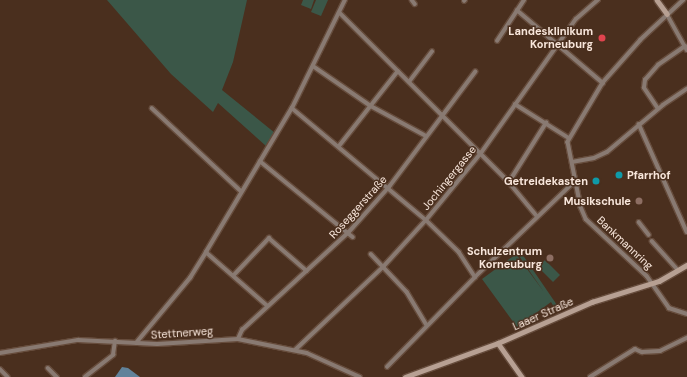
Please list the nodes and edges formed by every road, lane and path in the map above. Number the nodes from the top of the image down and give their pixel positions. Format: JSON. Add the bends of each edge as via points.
{"nodes":[{"id":1,"x":345,"y":0,"type":"edge"},
{"id":2,"x":412,"y":0,"type":"edge"},
{"id":3,"x":524,"y":0,"type":"edge"},
{"id":4,"x":596,"y":0,"type":"edge"},
{"id":5,"x":657,"y":0,"type":"edge"},
{"id":6,"x":684,"y":0,"type":"edge"},
{"id":7,"x":414,"y":4,"type":"dead end"},
{"id":8,"x":518,"y":10,"type":"junction"},
{"id":9,"x":340,"y":13,"type":"junction"},
{"id":10,"x":667,"y":14,"type":"junction"},
{"id":11,"x":497,"y":41,"type":"dead end"},
{"id":12,"x":558,"y":45,"type":"junction"},
{"id":13,"x":686,"y":48,"type":"edge"},
{"id":14,"x":432,"y":52,"type":"dead end"},
{"id":15,"x":313,"y":66,"type":"junction"},
{"id":16,"x":398,"y":71,"type":"junction"},
{"id":17,"x":475,"y":72,"type":"dead end"},
{"id":18,"x":409,"y":82,"type":"junction"},
{"id":19,"x":603,"y":83,"type":"junction"},
{"id":20,"x":687,"y":89,"type":"edge"},
{"id":21,"x":515,"y":104,"type":"junction"},
{"id":22,"x":371,"y":106,"type":"junction"},
{"id":23,"x":152,"y":108,"type":"dead end"},
{"id":24,"x":292,"y":108,"type":"junction"},
{"id":25,"x":658,"y":109,"type":"junction"},
{"id":26,"x":443,"y":115,"type":"junction"},
{"id":27,"x":546,"y":123,"type":"junction"},
{"id":28,"x":639,"y":124,"type":"junction"},
{"id":29,"x":426,"y":136,"type":"junction"},
{"id":30,"x":569,"y":138,"type":"junction"},
{"id":31,"x":339,"y":146,"type":"junction"},
{"id":32,"x":481,"y":153,"type":"junction"},
{"id":33,"x":260,"y":161,"type":"junction"},
{"id":34,"x":572,"y":162,"type":"junction"},
{"id":35,"x":575,"y":181,"type":"junction"},
{"id":36,"x":509,"y":182,"type":"junction"},
{"id":37,"x":389,"y":187,"type":"junction"},
{"id":38,"x":241,"y":191,"type":"junction"},
{"id":39,"x":537,"y":216,"type":"junction"},
{"id":40,"x":426,"y":220,"type":"junction"},
{"id":41,"x":639,"y":222,"type":"dead end"},
{"id":42,"x":687,"y":232,"type":"edge"},
{"id":43,"x":348,"y":234,"type":"junction"},
{"id":44,"x":648,"y":235,"type":"dead end"},
{"id":45,"x":353,"y":237,"type":"dead end"},
{"id":46,"x":652,"y":241,"type":"dead end"},
{"id":47,"x":206,"y":252,"type":"junction"},
{"id":48,"x":371,"y":254,"type":"dead end"},
{"id":49,"x":687,"y":265,"type":"edge"},
{"id":50,"x":384,"y":266,"type":"junction"},
{"id":51,"x":678,"y":270,"type":"junction"},
{"id":52,"x":307,"y":271,"type":"junction"},
{"id":53,"x":234,"y":275,"type":"junction"},
{"id":54,"x":475,"y":277,"type":"junction"},
{"id":55,"x":653,"y":283,"type":"junction"},
{"id":56,"x":268,"y":306,"type":"junction"},
{"id":57,"x":687,"y":314,"type":"edge"},
{"id":58,"x":427,"y":325,"type":"junction"},
{"id":59,"x":687,"y":338,"type":"edge"},
{"id":60,"x":238,"y":339,"type":"junction"},
{"id":61,"x":115,"y":341,"type":"junction"},
{"id":62,"x":136,"y":343,"type":"junction"},
{"id":63,"x":498,"y":343,"type":"junction"},
{"id":64,"x":295,"y":350,"type":"junction"},
{"id":65,"x":0,"y":353,"type":"edge"},
{"id":66,"x":387,"y":367,"type":"dead end"},
{"id":67,"x":48,"y":368,"type":"dead end"},
{"id":68,"x":0,"y":369,"type":"edge"},
{"id":69,"x":597,"y":373,"type":"junction"},
{"id":70,"x":8,"y":377,"type":"edge"},
{"id":71,"x":56,"y":377,"type":"edge"},
{"id":72,"x":84,"y":377,"type":"edge"},
{"id":73,"x":360,"y":377,"type":"edge"},
{"id":74,"x":405,"y":377,"type":"edge"},
{"id":75,"x":522,"y":377,"type":"edge"},
{"id":76,"x":590,"y":377,"type":"edge"},
{"id":77,"x":600,"y":377,"type":"edge"}],
"edges":[{"from":1,"to":9,"type":"street"},
{"from":2,"to":7,"type":"street"},
{"from":3,"to":8,"type":"street"},
{"from":4,"to":12,"type":"street","name":"Jochingergasse","via":[[579,16]]},
{"from":5,"to":10,"type":"street"},
{"from":6,"to":10,"type":"street"},
{"from":8,"to":11,"type":"street"},
{"from":8,"to":12,"type":"street"},
{"from":9,"to":15,"type":"street"},
{"from":9,"to":16,"type":"street"},
{"from":10,"to":13,"type":"street"},
{"from":10,"to":19,"type":"street"},
{"from":12,"to":19,"type":"street"},
{"from":12,"to":21,"type":"street","name":"Jochingergasse"},
{"from":13,"to":25,"type":"street","via":[[652,70],[643,84]]},
{"from":14,"to":18,"type":"street"},
{"from":15,"to":22,"type":"street"},
{"from":15,"to":24,"type":"street"},
{"from":16,"to":18,"type":"street"},
{"from":16,"to":22,"type":"street"},
{"from":17,"to":26,"type":"street","name":"Roseggerstraße"},
{"from":18,"to":26,"type":"street"},
{"from":19,"to":30,"type":"street"},
{"from":20,"to":25,"type":"street"},
{"from":21,"to":27,"type":"street"},
{"from":21,"to":32,"type":"street","name":"Jochingergasse"},
{"from":22,"to":29,"type":"street"},
{"from":22,"to":31,"type":"street"},
{"from":23,"to":38,"type":"street"},
{"from":24,"to":31,"type":"street"},
{"from":24,"to":33,"type":"street"},
{"from":25,"to":28,"type":"street"},
{"from":26,"to":29,"type":"street","name":"Roseggerstraße"},
{"from":26,"to":32,"type":"street"},
{"from":27,"to":30,"type":"street"},
{"from":27,"to":36,"type":"street"},
{"from":28,"to":34,"type":"street","via":[[607,152],[594,158]]},
{"from":28,"to":42,"type":"street"},
{"from":29,"to":37,"type":"street","name":"Roseggerstraße"},
{"from":30,"to":34,"type":"street","name":"Bankmannring"},
{"from":31,"to":37,"type":"street"},
{"from":32,"to":36,"type":"street"},
{"from":32,"to":40,"type":"street","name":"Jochingergasse"},
{"from":33,"to":38,"type":"street"},
{"from":33,"to":43,"type":"street"},
{"from":34,"to":35,"type":"street","name":"Bankmannring"},
{"from":35,"to":39,"type":"street"},
{"from":35,"to":55,"type":"street","name":"Bankmannring","via":[[586,219]]},
{"from":36,"to":39,"type":"street"},
{"from":37,"to":40,"type":"street"},
{"from":37,"to":43,"type":"street","name":"Roseggerstraße"},
{"from":38,"to":47,"type":"street"},
{"from":39,"to":54,"type":"street"},
{"from":40,"to":50,"type":"street","name":"Jochingergasse"},
{"from":40,"to":54,"type":"street","via":[[459,252]]},
{"from":41,"to":44,"type":"street"},
{"from":43,"to":45,"type":"street"},
{"from":43,"to":52,"type":"street","name":"Roseggerstraße"},
{"from":46,"to":51,"type":"street"},
{"from":47,"to":53,"type":"street"},
{"from":47,"to":62,"type":"street","via":[[190,278],[139,336]]},
{"from":48,"to":50,"type":"street"},
{"from":49,"to":51,"type":"street","name":"Laaer Straße"},
{"from":50,"to":58,"type":"street","via":[[407,292]]},
{"from":50,"to":64,"type":"street","name":"Jochingergasse"},
{"from":51,"to":55,"type":"street","name":"Laaer Straße"},
{"from":52,"to":53,"type":"street","via":[[268,238]]},
{"from":52,"to":56,"type":"street","name":"Roseggerstraße"},
{"from":53,"to":56,"type":"street"},
{"from":54,"to":58,"type":"street"},
{"from":55,"to":57,"type":"street","name":"Bankmannring","via":[[669,308]]},
{"from":55,"to":63,"type":"street","name":"Laaer Straße","via":[[592,302]]},
{"from":56,"to":60,"type":"street","name":"Roseggerstraße","via":[[242,330]]},
{"from":58,"to":66,"type":"street"},
{"from":59,"to":69,"type":"street","via":[[656,352],[635,349]]},
{"from":60,"to":62,"type":"street","name":"Stettnerweg"},
{"from":60,"to":64,"type":"street","name":"Stettnerweg"},
{"from":61,"to":62,"type":"street","name":"Stettnerweg"},
{"from":61,"to":65,"type":"street","name":"Stettnerweg","via":[[78,340]]},
{"from":61,"to":72,"type":"street","via":[[113,355]]},
{"from":63,"to":74,"type":"street","name":"Laaer Straße"},
{"from":63,"to":75,"type":"street"},
{"from":64,"to":73,"type":"street","name":"Stettnerweg","via":[[330,362]]},
{"from":67,"to":71,"type":"street"},
{"from":68,"to":70,"type":"street"},
{"from":69,"to":76,"type":"street"},
{"from":69,"to":77,"type":"street"}]}
